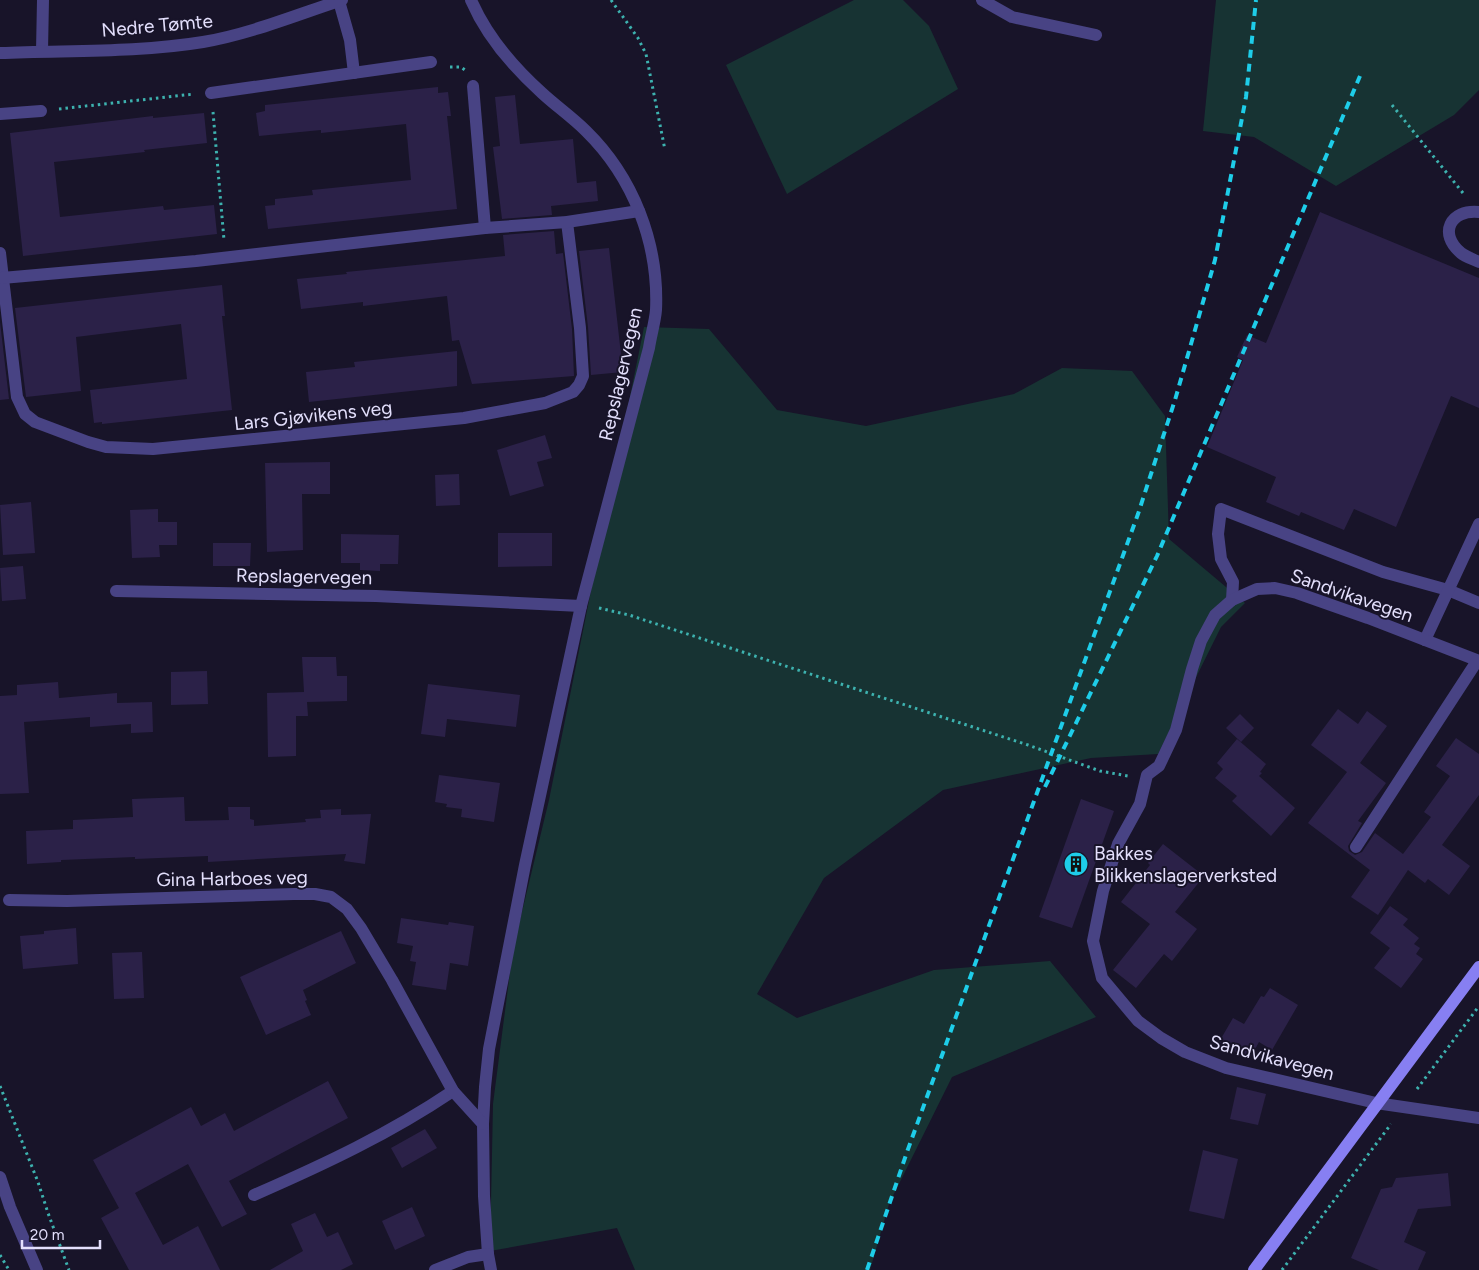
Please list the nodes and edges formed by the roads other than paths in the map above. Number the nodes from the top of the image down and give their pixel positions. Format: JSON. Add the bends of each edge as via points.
{"nodes":[{"id":1,"x":43,"y":0,"type":"edge"},
{"id":2,"x":340,"y":0,"type":"edge"},
{"id":3,"x":471,"y":0,"type":"edge"},
{"id":4,"x":982,"y":0,"type":"edge"},
{"id":5,"x":1096,"y":34,"type":"dead end"},
{"id":6,"x":42,"y":51,"type":"junction"},
{"id":7,"x":0,"y":53,"type":"edge"},
{"id":8,"x":431,"y":62,"type":"road end"},
{"id":9,"x":354,"y":73,"type":"junction"},
{"id":10,"x":473,"y":86,"type":"road end"},
{"id":11,"x":211,"y":93,"type":"road end"},
{"id":12,"x":40,"y":111,"type":"road end"},
{"id":13,"x":0,"y":114,"type":"edge"},
{"id":14,"x":639,"y":211,"type":"junction"},
{"id":15,"x":1478,"y":212,"type":"edge"},
{"id":16,"x":566,"y":222,"type":"junction"},
{"id":17,"x":485,"y":228,"type":"junction"},
{"id":18,"x":0,"y":253,"type":"edge"},
{"id":19,"x":1479,"y":262,"type":"edge"},
{"id":20,"x":2,"y":278,"type":"junction"},
{"id":21,"x":1479,"y":524,"type":"edge"},
{"id":22,"x":1448,"y":590,"type":"junction"},
{"id":23,"x":116,"y":591,"type":"dead end"},
{"id":24,"x":1232,"y":600,"type":"junction"},
{"id":25,"x":1479,"y":603,"type":"edge"},
{"id":26,"x":581,"y":606,"type":"junction"},
{"id":27,"x":1425,"y":640,"type":"junction"},
{"id":28,"x":1478,"y":661,"type":"edge"},
{"id":29,"x":1356,"y":848,"type":"dead end"},
{"id":30,"x":9,"y":900,"type":"dead end"},
{"id":31,"x":1479,"y":967,"type":"edge"},
{"id":32,"x":453,"y":1091,"type":"junction"},
{"id":33,"x":1376,"y":1103,"type":"junction"},
{"id":34,"x":1479,"y":1118,"type":"edge"},
{"id":35,"x":483,"y":1124,"type":"junction"},
{"id":36,"x":0,"y":1177,"type":"edge"},
{"id":37,"x":254,"y":1195,"type":"dead end"},
{"id":38,"x":488,"y":1254,"type":"junction"},
{"id":39,"x":37,"y":1270,"type":"edge"},
{"id":40,"x":436,"y":1270,"type":"edge"},
{"id":41,"x":491,"y":1270,"type":"edge"},
{"id":42,"x":1254,"y":1270,"type":"edge"}],
"edges":[{"from":1,"to":6,"type":"street"},
{"from":2,"to":6,"type":"street","name":"Nedre Tømte","via":[[246,32],[202,42]]},
{"from":2,"to":9,"type":"street"},
{"from":3,"to":14,"type":"street","name":"Repslagervegen","via":[[490,36],[507,59],[605,150]]},
{"from":4,"to":5,"type":"street","via":[[1012,17]]},
{"from":6,"to":7,"type":"street","name":"Nedre Tømte"},
{"from":8,"to":9,"type":"street"},
{"from":9,"to":11,"type":"street"},
{"from":10,"to":17,"type":"street"},
{"from":12,"to":13,"type":"street"},
{"from":14,"to":16,"type":"street"},
{"from":14,"to":26,"type":"street","name":"Repslagervegen","via":[[649,239],[656,310],[649,348]]},
{"from":15,"to":19,"type":"street","via":[[1459,215],[1451,222],[1448,233],[1462,254]]},
{"from":16,"to":17,"type":"street"},
{"from":16,"to":20,"type":"street","name":"Lars Gjøvikens veg","via":[[583,376],[573,392],[544,403],[464,418],[219,444],[153,450],[106,447],[30,419],[18,396]]},
{"from":17,"to":20,"type":"street","via":[[226,258]]},
{"from":18,"to":20,"type":"street","name":"Lars Gjøvikens veg"},
{"from":21,"to":22,"type":"street"},
{"from":22,"to":24,"type":"street","via":[[1383,572],[1222,510],[1218,534],[1221,559],[1233,582]]},
{"from":22,"to":25,"type":"street"},
{"from":22,"to":27,"type":"street"},
{"from":23,"to":26,"type":"street","name":"Repslagervegen","via":[[376,596]]},
{"from":24,"to":27,"type":"street","name":"Sandvikavegen","via":[[1257,589],[1275,588],[1298,593]]},
{"from":24,"to":33,"type":"street","name":"Sandvikavegen","via":[[1215,615],[1201,641],[1176,730],[1159,766],[1147,775],[1140,804],[1118,844],[1092,941],[1102,978],[1138,1021],[1185,1052],[1226,1068]]},
{"from":26,"to":35,"type":"street","name":"Repslagervegen","via":[[489,1049]]},
{"from":27,"to":28,"type":"street","name":"Sandvikavegen"},
{"from":28,"to":29,"type":"street","name":"Sandvikavegen"},
{"from":30,"to":32,"type":"street","name":"Gina Harboes veg","via":[[294,894],[331,897],[361,928]]},
{"from":31,"to":33,"type":"main road"},
{"from":32,"to":35,"type":"street","name":"Gina Harboes veg"},
{"from":32,"to":37,"type":"street","via":[[410,1119],[337,1158]]},
{"from":33,"to":34,"type":"street","name":"Sandvikavegen"},
{"from":33,"to":42,"type":"main road"},
{"from":35,"to":38,"type":"street"},
{"from":36,"to":39,"type":"street"},
{"from":38,"to":40,"type":"street","via":[[468,1257]]},
{"from":38,"to":41,"type":"street"}]}
